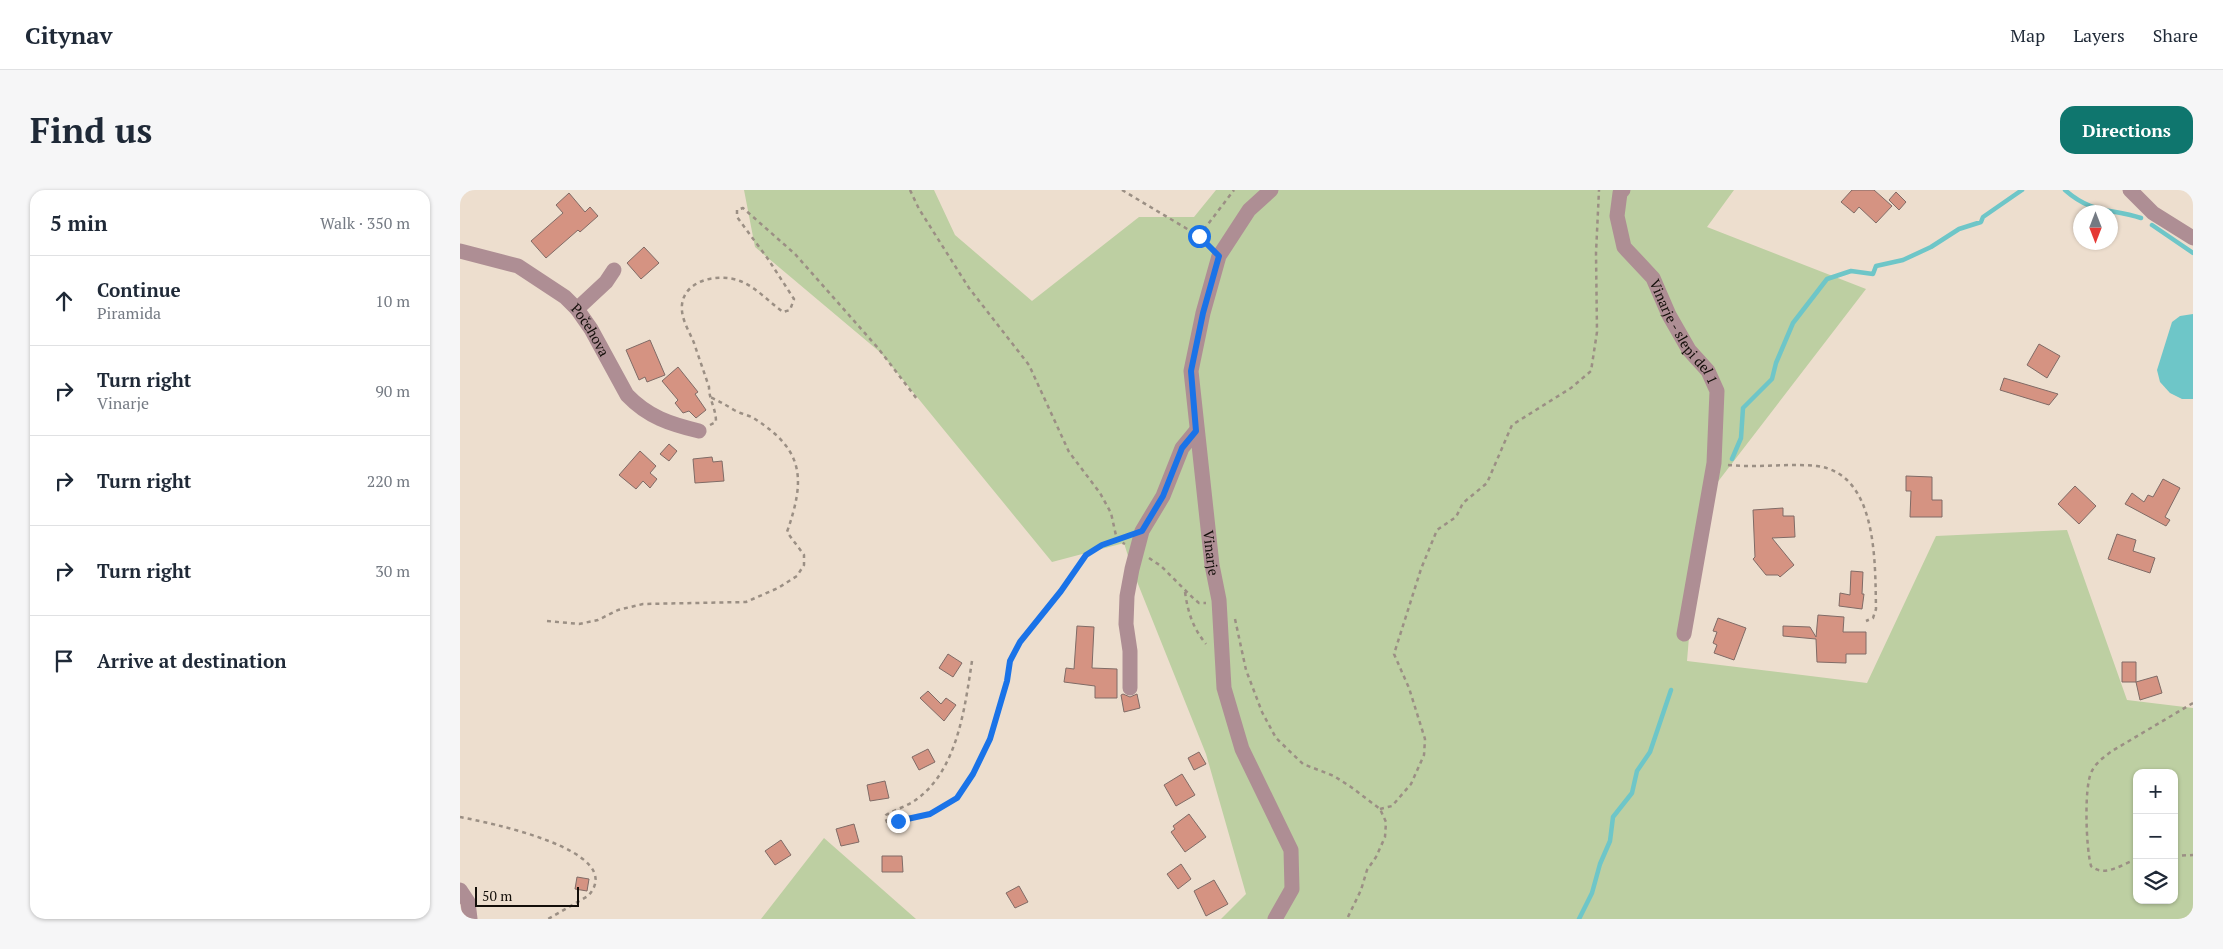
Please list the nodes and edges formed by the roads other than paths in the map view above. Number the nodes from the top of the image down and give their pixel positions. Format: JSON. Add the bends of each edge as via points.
{"nodes":[{"id":1,"x":1271,"y":190,"type":"edge"},
{"id":2,"x":1623,"y":190,"type":"edge"},
{"id":3,"x":2130,"y":190,"type":"edge"},
{"id":4,"x":2193,"y":238,"type":"edge"},
{"id":5,"x":460,"y":251,"type":"edge"},
{"id":6,"x":614,"y":270,"type":"dead end"},
{"id":7,"x":577,"y":309,"type":"junction"},
{"id":8,"x":699,"y":431,"type":"road end"},
{"id":9,"x":1196,"y":431,"type":"junction"},
{"id":10,"x":1684,"y":634,"type":"dead end"},
{"id":11,"x":1130,"y":688,"type":"dead end"},
{"id":12,"x":460,"y":890,"type":"edge"},
{"id":13,"x":470,"y":919,"type":"edge"},
{"id":14,"x":1275,"y":919,"type":"edge"}],
"edges":[{"from":1,"to":9,"type":"street","name":"Vinarje","via":[[1249,210],[1219,256],[1191,371]]},
{"from":2,"to":10,"type":"street","name":"Vinarje - slepi del 1","via":[[1617,216],[1624,247],[1653,278],[1673,322],[1689,350],[1708,371],[1717,391],[1714,464]]},
{"from":3,"to":4,"type":"street","via":[[2153,213]]},
{"from":5,"to":7,"type":"street","name":"Počehova","via":[[518,266],[553,288]]},
{"from":6,"to":7,"type":"street"},
{"from":7,"to":8,"type":"street","name":"Počehova","via":[[634,402],[670,424]]},
{"from":9,"to":11,"type":"street","via":[[1182,448],[1163,496],[1142,531],[1137,549],[1126,614]]},
{"from":9,"to":14,"type":"street","name":"Vinarje","via":[[1219,600],[1224,688],[1242,750],[1291,850],[1292,889]]},
{"from":12,"to":13,"type":"street","via":[[468,902]]}]}
